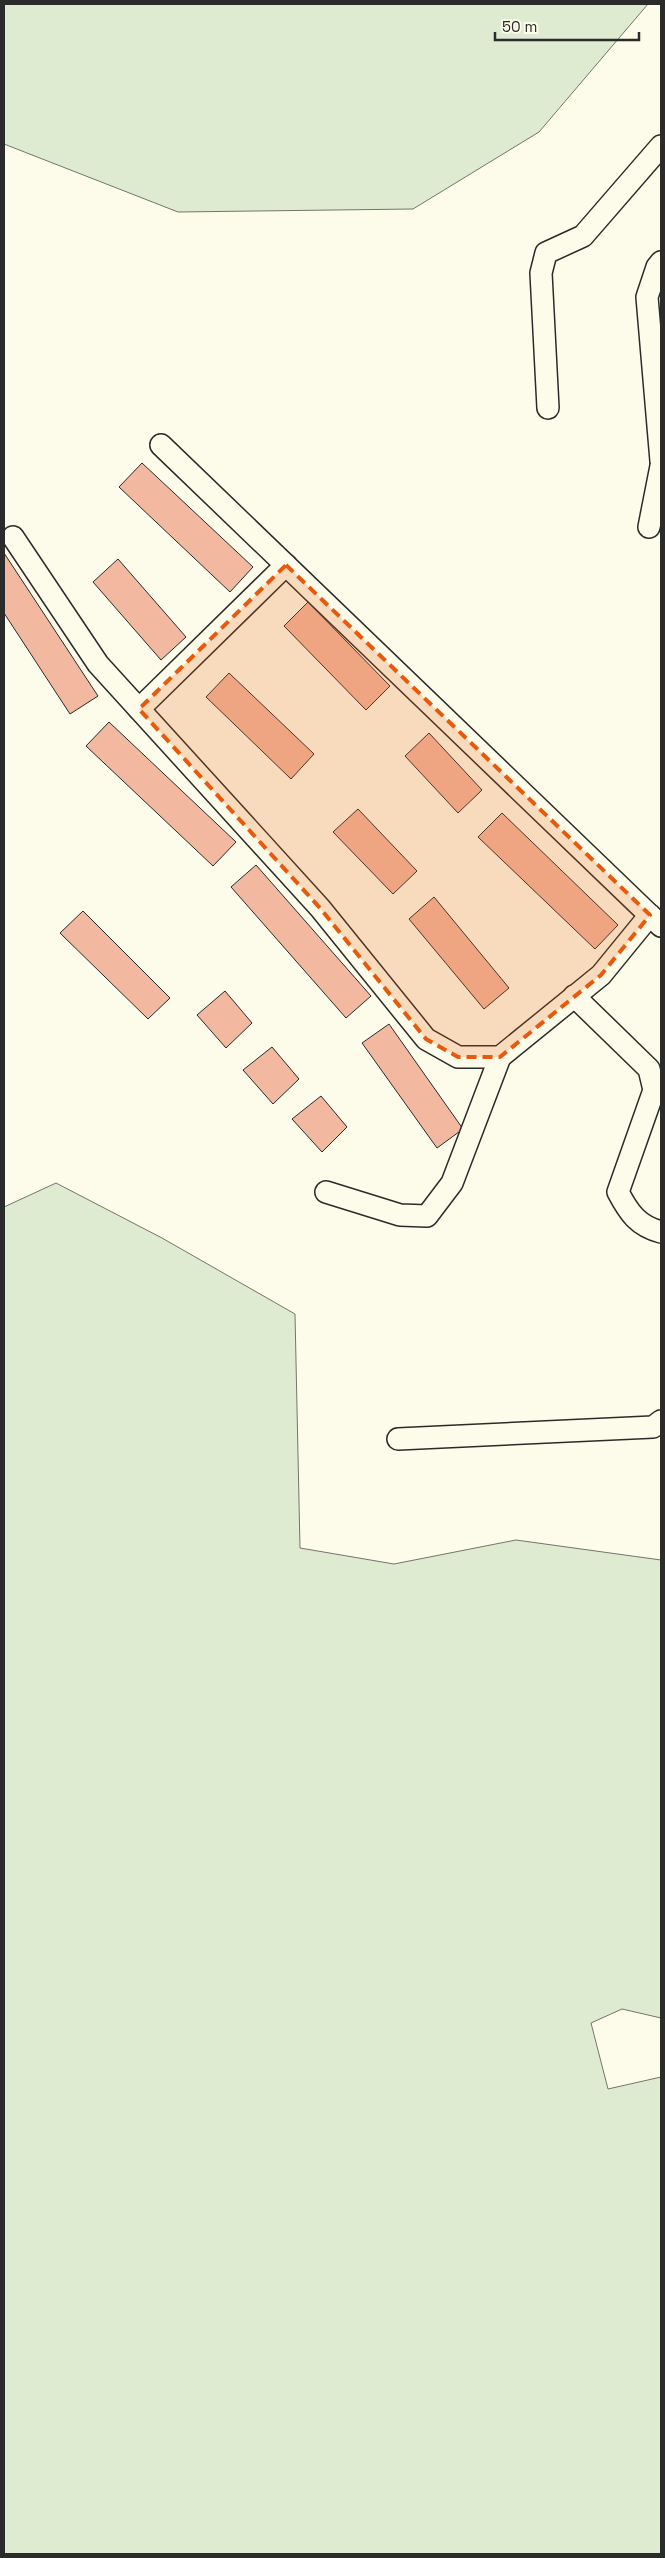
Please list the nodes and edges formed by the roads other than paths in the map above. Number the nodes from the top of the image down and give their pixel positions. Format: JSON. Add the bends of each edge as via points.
{"nodes":[{"id":1,"x":661,"y":146,"type":"edge"},
{"id":2,"x":661,"y":262,"type":"edge"},
{"id":3,"x":548,"y":408,"type":"dead end"},
{"id":4,"x":161,"y":445,"type":"dead end"},
{"id":5,"x":661,"y":461,"type":"edge"},
{"id":6,"x":661,"y":466,"type":"edge"},
{"id":7,"x":649,"y":527,"type":"dead end"},
{"id":8,"x":13,"y":537,"type":"dead end"},
{"id":9,"x":286,"y":565,"type":"junction"},
{"id":10,"x":140,"y":709,"type":"junction"},
{"id":11,"x":655,"y":921,"type":"edge"},
{"id":12,"x":574,"y":996,"type":"junction"},
{"id":13,"x":500,"y":1057,"type":"junction"},
{"id":14,"x":326,"y":1192,"type":"dead end"},
{"id":15,"x":661,"y":1232,"type":"edge"},
{"id":16,"x":661,"y":1421,"type":"edge"},
{"id":17,"x":398,"y":1438,"type":"dead end"}],
"edges":[{"from":1,"to":3,"type":"street","via":[[584,236],[546,253],[541,273]]},
{"from":2,"to":5,"type":"street","via":[[647,297]]},
{"from":4,"to":9,"type":"street"},
{"from":6,"to":7,"type":"street"},
{"from":8,"to":10,"type":"street","via":[[98,664]]},
{"from":9,"to":10,"type":"street"},
{"from":9,"to":11,"type":"street"},
{"from":10,"to":13,"type":"street","via":[[320,908],[426,1039],[458,1057]]},
{"from":11,"to":12,"type":"street","via":[[601,975]]},
{"from":12,"to":13,"type":"street"},
{"from":12,"to":15,"type":"street","via":[[649,1069],[654,1090],[618,1192],[630,1216],[649,1229]]},
{"from":13,"to":14,"type":"street","via":[[452,1184],[428,1216],[400,1215]]},
{"from":16,"to":17,"type":"street","via":[[653,1427]]}]}
